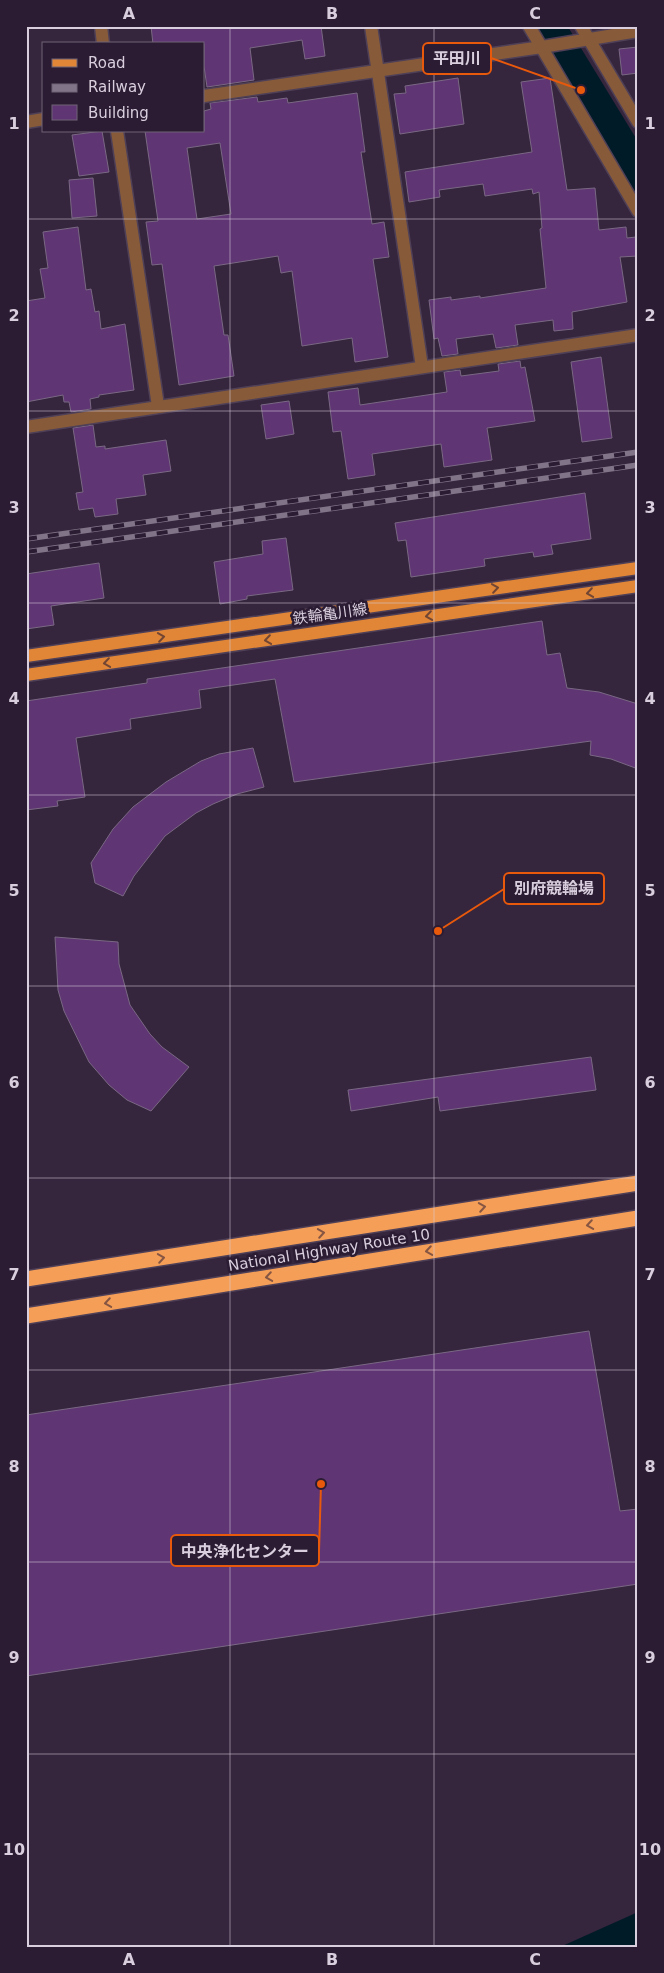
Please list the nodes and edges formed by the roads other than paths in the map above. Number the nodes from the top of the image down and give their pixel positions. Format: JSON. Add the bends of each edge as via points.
{"nodes":[{"id":1,"x":101,"y":26,"type":"edge"},
{"id":2,"x":371,"y":26,"type":"edge"},
{"id":3,"x":529,"y":26,"type":"edge"},
{"id":4,"x":581,"y":26,"type":"edge"},
{"id":5,"x":621,"y":30,"type":"edge"},
{"id":6,"x":638,"y":31,"type":"edge"},
{"id":7,"x":589,"y":40,"type":"junction"},
{"id":8,"x":103,"y":42,"type":"edge"},
{"id":9,"x":542,"y":47,"type":"junction"},
{"id":10,"x":378,"y":70,"type":"junction"},
{"id":11,"x":205,"y":96,"type":"edge"},
{"id":12,"x":42,"y":120,"type":"edge"},
{"id":13,"x":26,"y":122,"type":"edge"},
{"id":14,"x":638,"y":122,"type":"edge"},
{"id":15,"x":116,"y":132,"type":"edge"},
{"id":16,"x":638,"y":211,"type":"edge"},
{"id":17,"x":638,"y":335,"type":"edge"},
{"id":18,"x":422,"y":367,"type":"junction"},
{"id":19,"x":158,"y":406,"type":"junction"},
{"id":20,"x":26,"y":427,"type":"edge"},
{"id":21,"x":638,"y":568,"type":"edge"},
{"id":22,"x":638,"y":586,"type":"edge"},
{"id":23,"x":26,"y":656,"type":"edge"},
{"id":24,"x":26,"y":674,"type":"edge"},
{"id":25,"x":638,"y":1183,"type":"edge"},
{"id":26,"x":638,"y":1218,"type":"edge"},
{"id":27,"x":26,"y":1279,"type":"edge"},
{"id":28,"x":26,"y":1316,"type":"edge"}],
"edges":[{"from":1,"to":8,"type":"street"},
{"from":2,"to":10,"type":"street"},
{"from":3,"to":9,"type":"street"},
{"from":4,"to":7,"type":"street"},
{"from":5,"to":6,"type":"street"},
{"from":5,"to":7,"type":"street"},
{"from":7,"to":9,"type":"street"},
{"from":7,"to":14,"type":"street"},
{"from":9,"to":10,"type":"street"},
{"from":9,"to":16,"type":"street"},
{"from":10,"to":11,"type":"street"},
{"from":10,"to":18,"type":"street"},
{"from":12,"to":13,"type":"street"},
{"from":15,"to":19,"type":"street"},
{"from":17,"to":18,"type":"street"},
{"from":18,"to":19,"type":"street"},
{"from":19,"to":20,"type":"street"},
{"from":23,"to":21,"type":"main road","name":"鉄輪亀川線","one_way":true},
{"from":22,"to":24,"type":"main road","name":"鉄輪亀川線","one_way":true},
{"from":27,"to":25,"type":"highway","name":"National Highway Route 10","one_way":true},
{"from":26,"to":28,"type":"highway","name":"National Highway Route 10","one_way":true}]}
